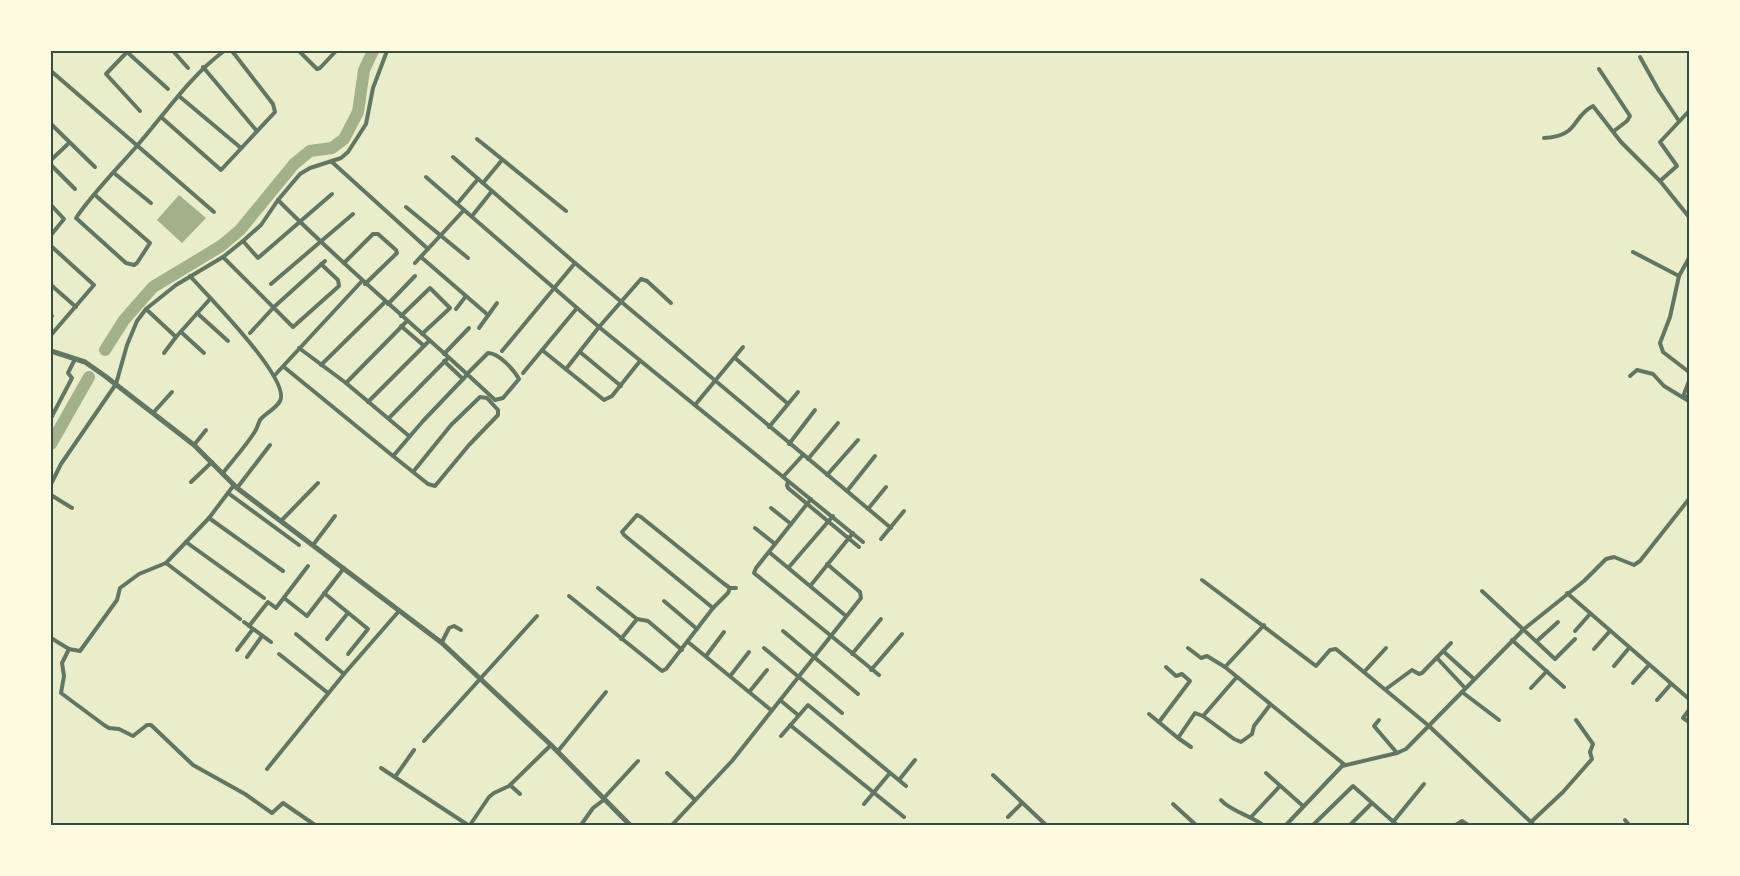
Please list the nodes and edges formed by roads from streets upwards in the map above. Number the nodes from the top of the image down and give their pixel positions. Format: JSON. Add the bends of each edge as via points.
{"nodes":[{"id":1,"x":127,"y":51,"type":"edge"},
{"id":2,"x":173,"y":51,"type":"edge"},
{"id":3,"x":224,"y":51,"type":"edge"},
{"id":4,"x":232,"y":51,"type":"edge"},
{"id":5,"x":299,"y":51,"type":"edge"},
{"id":6,"x":336,"y":51,"type":"edge"},
{"id":7,"x":387,"y":51,"type":"edge"},
{"id":8,"x":1640,"y":57,"type":"dead end"},
{"id":9,"x":188,"y":68,"type":"dead end"},
{"id":10,"x":203,"y":68,"type":"junction"},
{"id":11,"x":1599,"y":69,"type":"dead end"},
{"id":12,"x":51,"y":71,"type":"edge"},
{"id":13,"x":168,"y":89,"type":"dead end"},
{"id":14,"x":179,"y":96,"type":"junction"},
{"id":15,"x":140,"y":111,"type":"dead end"},
{"id":16,"x":1689,"y":111,"type":"edge"},
{"id":17,"x":161,"y":117,"type":"junction"},
{"id":18,"x":1679,"y":120,"type":"junction"},
{"id":19,"x":51,"y":124,"type":"edge"},
{"id":20,"x":256,"y":130,"type":"junction"},
{"id":21,"x":1614,"y":131,"type":"junction"},
{"id":22,"x":1544,"y":138,"type":"dead end"},
{"id":23,"x":477,"y":139,"type":"dead end"},
{"id":24,"x":69,"y":143,"type":"junction"},
{"id":25,"x":138,"y":145,"type":"junction"},
{"id":26,"x":241,"y":148,"type":"junction"},
{"id":27,"x":453,"y":157,"type":"dead end"},
{"id":28,"x":51,"y":160,"type":"edge"},
{"id":29,"x":502,"y":160,"type":"junction"},
{"id":30,"x":332,"y":162,"type":"junction"},
{"id":31,"x":51,"y":165,"type":"edge"},
{"id":32,"x":95,"y":167,"type":"dead end"},
{"id":33,"x":114,"y":173,"type":"junction"},
{"id":34,"x":426,"y":177,"type":"dead end"},
{"id":35,"x":478,"y":179,"type":"junction"},
{"id":36,"x":1660,"y":181,"type":"junction"},
{"id":37,"x":483,"y":183,"type":"junction"},
{"id":38,"x":75,"y":189,"type":"dead end"},
{"id":39,"x":492,"y":191,"type":"junction"},
{"id":40,"x":332,"y":194,"type":"dead end"},
{"id":41,"x":95,"y":195,"type":"junction"},
{"id":42,"x":278,"y":200,"type":"junction"},
{"id":43,"x":151,"y":203,"type":"dead end"},
{"id":44,"x":457,"y":204,"type":"junction"},
{"id":45,"x":51,"y":205,"type":"edge"},
{"id":46,"x":406,"y":207,"type":"dead end"},
{"id":47,"x":464,"y":210,"type":"junction"},
{"id":48,"x":566,"y":211,"type":"dead end"},
{"id":49,"x":214,"y":213,"type":"dead end"},
{"id":50,"x":353,"y":214,"type":"dead end"},
{"id":51,"x":472,"y":216,"type":"junction"},
{"id":52,"x":1689,"y":217,"type":"edge"},
{"id":53,"x":299,"y":222,"type":"junction"},
{"id":54,"x":441,"y":234,"type":"junction"},
{"id":55,"x":51,"y":235,"type":"edge"},
{"id":56,"x":243,"y":241,"type":"junction"},
{"id":57,"x":320,"y":241,"type":"junction"},
{"id":58,"x":51,"y":246,"type":"edge"},
{"id":59,"x":428,"y":249,"type":"junction"},
{"id":60,"x":1633,"y":252,"type":"dead end"},
{"id":61,"x":223,"y":257,"type":"junction"},
{"id":62,"x":421,"y":257,"type":"junction"},
{"id":63,"x":468,"y":258,"type":"dead end"},
{"id":64,"x":1688,"y":260,"type":"edge"},
{"id":65,"x":344,"y":263,"type":"junction"},
{"id":66,"x":415,"y":263,"type":"dead end"},
{"id":67,"x":575,"y":263,"type":"junction"},
{"id":68,"x":190,"y":276,"type":"junction"},
{"id":69,"x":415,"y":276,"type":"dead end"},
{"id":70,"x":1679,"y":276,"type":"junction"},
{"id":71,"x":363,"y":283,"type":"junction"},
{"id":72,"x":271,"y":284,"type":"dead end"},
{"id":73,"x":51,"y":285,"type":"edge"},
{"id":74,"x":554,"y":288,"type":"junction"},
{"id":75,"x":466,"y":296,"type":"junction"},
{"id":76,"x":210,"y":299,"type":"junction"},
{"id":77,"x":621,"y":301,"type":"junction"},
{"id":78,"x":387,"y":303,"type":"junction"},
{"id":79,"x":497,"y":303,"type":"dead end"},
{"id":80,"x":671,"y":303,"type":"dead end"},
{"id":81,"x":76,"y":307,"type":"junction"},
{"id":82,"x":274,"y":307,"type":"junction"},
{"id":83,"x":577,"y":308,"type":"junction"},
{"id":84,"x":146,"y":309,"type":"junction"},
{"id":85,"x":456,"y":309,"type":"dead end"},
{"id":86,"x":197,"y":312,"type":"junction"},
{"id":87,"x":488,"y":315,"type":"junction"},
{"id":88,"x":401,"y":316,"type":"junction"},
{"id":89,"x":406,"y":321,"type":"junction"},
{"id":90,"x":401,"y":326,"type":"junction"},
{"id":91,"x":599,"y":327,"type":"junction"},
{"id":92,"x":469,"y":328,"type":"dead end"},
{"id":93,"x":479,"y":328,"type":"dead end"},
{"id":94,"x":180,"y":332,"type":"junction"},
{"id":95,"x":250,"y":333,"type":"dead end"},
{"id":96,"x":422,"y":334,"type":"junction"},
{"id":97,"x":51,"y":335,"type":"edge"},
{"id":98,"x":176,"y":337,"type":"junction"},
{"id":99,"x":228,"y":341,"type":"dead end"},
{"id":100,"x":429,"y":341,"type":"junction"},
{"id":101,"x":423,"y":345,"type":"junction"},
{"id":102,"x":299,"y":348,"type":"junction"},
{"id":103,"x":743,"y":348,"type":"dead end"},
{"id":104,"x":542,"y":350,"type":"junction"},
{"id":105,"x":51,"y":351,"type":"edge"},
{"id":106,"x":502,"y":351,"type":"dead end"},
{"id":107,"x":580,"y":352,"type":"junction"},
{"id":108,"x":164,"y":353,"type":"dead end"},
{"id":109,"x":204,"y":353,"type":"dead end"},
{"id":110,"x":445,"y":358,"type":"junction"},
{"id":111,"x":735,"y":358,"type":"junction"},
{"id":112,"x":75,"y":359,"type":"junction"},
{"id":113,"x":640,"y":361,"type":"junction"},
{"id":114,"x":321,"y":365,"type":"junction"},
{"id":115,"x":284,"y":367,"type":"junction"},
{"id":116,"x":566,"y":369,"type":"junction"},
{"id":117,"x":1689,"y":372,"type":"edge"},
{"id":118,"x":523,"y":373,"type":"dead end"},
{"id":119,"x":467,"y":374,"type":"junction"},
{"id":120,"x":274,"y":376,"type":"junction"},
{"id":121,"x":1630,"y":376,"type":"dead end"},
{"id":122,"x":463,"y":379,"type":"junction"},
{"id":123,"x":716,"y":380,"type":"junction"},
{"id":124,"x":1689,"y":381,"type":"edge"},
{"id":125,"x":346,"y":383,"type":"junction"},
{"id":126,"x":116,"y":384,"type":"junction"},
{"id":127,"x":621,"y":386,"type":"junction"},
{"id":128,"x":172,"y":392,"type":"dead end"},
{"id":129,"x":798,"y":392,"type":"dead end"},
{"id":130,"x":1688,"y":401,"type":"edge"},
{"id":131,"x":368,"y":402,"type":"junction"},
{"id":132,"x":788,"y":403,"type":"junction"},
{"id":133,"x":695,"y":405,"type":"junction"},
{"id":134,"x":815,"y":410,"type":"dead end"},
{"id":135,"x":153,"y":414,"type":"junction"},
{"id":136,"x":51,"y":418,"type":"edge"},
{"id":137,"x":389,"y":418,"type":"junction"},
{"id":138,"x":838,"y":423,"type":"dead end"},
{"id":139,"x":769,"y":427,"type":"junction"},
{"id":140,"x":206,"y":430,"type":"dead end"},
{"id":141,"x":410,"y":436,"type":"junction"},
{"id":142,"x":858,"y":440,"type":"dead end"},
{"id":143,"x":270,"y":444,"type":"dead end"},
{"id":144,"x":789,"y":444,"type":"junction"},
{"id":145,"x":194,"y":445,"type":"junction"},
{"id":146,"x":803,"y":455,"type":"junction"},
{"id":147,"x":393,"y":456,"type":"junction"},
{"id":148,"x":875,"y":456,"type":"dead end"},
{"id":149,"x":808,"y":459,"type":"junction"},
{"id":150,"x":212,"y":461,"type":"junction"},
{"id":151,"x":413,"y":471,"type":"junction"},
{"id":152,"x":223,"y":473,"type":"junction"},
{"id":153,"x":827,"y":475,"type":"junction"},
{"id":154,"x":783,"y":477,"type":"junction"},
{"id":155,"x":191,"y":482,"type":"dead end"},
{"id":156,"x":788,"y":482,"type":"junction"},
{"id":157,"x":318,"y":483,"type":"dead end"},
{"id":158,"x":51,"y":484,"type":"edge"},
{"id":159,"x":236,"y":487,"type":"junction"},
{"id":160,"x":886,"y":487,"type":"dead end"},
{"id":161,"x":847,"y":491,"type":"junction"},
{"id":162,"x":228,"y":493,"type":"junction"},
{"id":163,"x":51,"y":495,"type":"edge"},
{"id":164,"x":811,"y":499,"type":"junction"},
{"id":165,"x":1689,"y":499,"type":"edge"},
{"id":166,"x":807,"y":505,"type":"junction"},
{"id":167,"x":72,"y":508,"type":"dead end"},
{"id":168,"x":771,"y":508,"type":"dead end"},
{"id":169,"x":868,"y":509,"type":"junction"},
{"id":170,"x":904,"y":512,"type":"dead end"},
{"id":171,"x":335,"y":516,"type":"dead end"},
{"id":172,"x":832,"y":516,"type":"junction"},
{"id":173,"x":209,"y":518,"type":"junction"},
{"id":174,"x":828,"y":521,"type":"junction"},
{"id":175,"x":281,"y":522,"type":"junction"},
{"id":176,"x":791,"y":524,"type":"junction"},
{"id":177,"x":755,"y":528,"type":"dead end"},
{"id":178,"x":891,"y":528,"type":"junction"},
{"id":179,"x":853,"y":533,"type":"junction"},
{"id":180,"x":849,"y":538,"type":"junction"},
{"id":181,"x":881,"y":540,"type":"dead end"},
{"id":182,"x":186,"y":542,"type":"junction"},
{"id":183,"x":863,"y":542,"type":"dead end"},
{"id":184,"x":775,"y":544,"type":"junction"},
{"id":185,"x":300,"y":545,"type":"dead end"},
{"id":186,"x":313,"y":545,"type":"junction"},
{"id":187,"x":859,"y":547,"type":"dead end"},
{"id":188,"x":769,"y":552,"type":"junction"},
{"id":189,"x":166,"y":563,"type":"junction"},
{"id":190,"x":827,"y":564,"type":"junction"},
{"id":191,"x":308,"y":566,"type":"dead end"},
{"id":192,"x":789,"y":567,"type":"junction"},
{"id":193,"x":344,"y":568,"type":"junction"},
{"id":194,"x":284,"y":571,"type":"dead end"},
{"id":195,"x":1202,"y":580,"type":"dead end"},
{"id":196,"x":811,"y":585,"type":"junction"},
{"id":197,"x":598,"y":588,"type":"dead end"},
{"id":198,"x":730,"y":588,"type":"junction"},
{"id":199,"x":736,"y":588,"type":"dead end"},
{"id":200,"x":1482,"y":591,"type":"dead end"},
{"id":201,"x":324,"y":593,"type":"junction"},
{"id":202,"x":1567,"y":593,"type":"junction"},
{"id":203,"x":569,"y":596,"type":"dead end"},
{"id":204,"x":264,"y":598,"type":"dead end"},
{"id":205,"x":284,"y":598,"type":"junction"},
{"id":206,"x":664,"y":601,"type":"dead end"},
{"id":207,"x":713,"y":608,"type":"junction"},
{"id":208,"x":400,"y":610,"type":"junction"},
{"id":209,"x":348,"y":613,"type":"junction"},
{"id":210,"x":1590,"y":615,"type":"junction"},
{"id":211,"x":537,"y":616,"type":"dead end"},
{"id":212,"x":846,"y":616,"type":"junction"},
{"id":213,"x":637,"y":619,"type":"junction"},
{"id":214,"x":881,"y":620,"type":"dead end"},
{"id":215,"x":1558,"y":622,"type":"dead end"},
{"id":216,"x":1264,"y":625,"type":"junction"},
{"id":217,"x":251,"y":628,"type":"junction"},
{"id":218,"x":697,"y":629,"type":"junction"},
{"id":219,"x":1524,"y":629,"type":"junction"},
{"id":220,"x":461,"y":630,"type":"dead end"},
{"id":221,"x":783,"y":630,"type":"dead end"},
{"id":222,"x":1575,"y":631,"type":"dead end"},
{"id":223,"x":724,"y":632,"type":"dead end"},
{"id":224,"x":1610,"y":632,"type":"junction"},
{"id":225,"x":296,"y":634,"type":"dead end"},
{"id":226,"x":902,"y":634,"type":"dead end"},
{"id":227,"x":262,"y":636,"type":"junction"},
{"id":228,"x":831,"y":637,"type":"junction"},
{"id":229,"x":51,"y":638,"type":"edge"},
{"id":230,"x":327,"y":639,"type":"dead end"},
{"id":231,"x":621,"y":639,"type":"junction"},
{"id":232,"x":1575,"y":639,"type":"dead end"},
{"id":233,"x":1512,"y":640,"type":"junction"},
{"id":234,"x":1537,"y":641,"type":"junction"},
{"id":235,"x":271,"y":642,"type":"dead end"},
{"id":236,"x":688,"y":642,"type":"junction"},
{"id":237,"x":442,"y":643,"type":"junction"},
{"id":238,"x":1451,"y":643,"type":"dead end"},
{"id":239,"x":764,"y":648,"type":"dead end"},
{"id":240,"x":1188,"y":648,"type":"dead end"},
{"id":241,"x":1386,"y":648,"type":"dead end"},
{"id":242,"x":1629,"y":648,"type":"junction"},
{"id":243,"x":69,"y":649,"type":"junction"},
{"id":244,"x":1594,"y":649,"type":"dead end"},
{"id":245,"x":237,"y":650,"type":"dead end"},
{"id":246,"x":682,"y":650,"type":"junction"},
{"id":247,"x":1443,"y":651,"type":"junction"},
{"id":248,"x":749,"y":652,"type":"dead end"},
{"id":249,"x":279,"y":654,"type":"dead end"},
{"id":250,"x":348,"y":654,"type":"dead end"},
{"id":251,"x":852,"y":654,"type":"junction"},
{"id":252,"x":706,"y":656,"type":"junction"},
{"id":253,"x":247,"y":657,"type":"dead end"},
{"id":254,"x":814,"y":657,"type":"junction"},
{"id":255,"x":1437,"y":658,"type":"junction"},
{"id":256,"x":1649,"y":665,"type":"junction"},
{"id":257,"x":1614,"y":666,"type":"dead end"},
{"id":258,"x":1166,"y":667,"type":"dead end"},
{"id":259,"x":1225,"y":667,"type":"junction"},
{"id":260,"x":767,"y":670,"type":"dead end"},
{"id":261,"x":871,"y":670,"type":"junction"},
{"id":262,"x":1546,"y":671,"type":"junction"},
{"id":263,"x":1364,"y":672,"type":"junction"},
{"id":264,"x":344,"y":674,"type":"junction"},
{"id":265,"x":879,"y":675,"type":"dead end"},
{"id":266,"x":731,"y":676,"type":"junction"},
{"id":267,"x":798,"y":676,"type":"junction"},
{"id":268,"x":480,"y":678,"type":"junction"},
{"id":269,"x":1236,"y":678,"type":"junction"},
{"id":270,"x":1474,"y":679,"type":"junction"},
{"id":271,"x":1634,"y":683,"type":"dead end"},
{"id":272,"x":1671,"y":684,"type":"junction"},
{"id":273,"x":1564,"y":687,"type":"dead end"},
{"id":274,"x":1531,"y":688,"type":"dead end"},
{"id":275,"x":1386,"y":689,"type":"junction"},
{"id":276,"x":1464,"y":690,"type":"junction"},
{"id":277,"x":750,"y":691,"type":"junction"},
{"id":278,"x":606,"y":692,"type":"dead end"},
{"id":279,"x":328,"y":693,"type":"junction"},
{"id":280,"x":858,"y":693,"type":"dead end"},
{"id":281,"x":780,"y":699,"type":"junction"},
{"id":282,"x":1689,"y":699,"type":"edge"},
{"id":283,"x":1657,"y":700,"type":"dead end"},
{"id":284,"x":1269,"y":705,"type":"junction"},
{"id":285,"x":771,"y":710,"type":"junction"},
{"id":286,"x":1689,"y":710,"type":"edge"},
{"id":287,"x":842,"y":713,"type":"dead end"},
{"id":288,"x":1149,"y":714,"type":"dead end"},
{"id":289,"x":798,"y":715,"type":"junction"},
{"id":290,"x":1203,"y":716,"type":"junction"},
{"id":291,"x":1379,"y":720,"type":"dead end"},
{"id":292,"x":1499,"y":720,"type":"dead end"},
{"id":293,"x":1576,"y":720,"type":"dead end"},
{"id":294,"x":1159,"y":722,"type":"junction"},
{"id":295,"x":1689,"y":722,"type":"edge"},
{"id":296,"x":790,"y":725,"type":"junction"},
{"id":297,"x":1429,"y":726,"type":"junction"},
{"id":298,"x":781,"y":736,"type":"dead end"},
{"id":299,"x":1178,"y":738,"type":"junction"},
{"id":300,"x":424,"y":741,"type":"dead end"},
{"id":301,"x":550,"y":745,"type":"junction"},
{"id":302,"x":1191,"y":747,"type":"dead end"},
{"id":303,"x":414,"y":750,"type":"dead end"},
{"id":304,"x":557,"y":752,"type":"junction"},
{"id":305,"x":1397,"y":753,"type":"junction"},
{"id":306,"x":638,"y":760,"type":"dead end"},
{"id":307,"x":915,"y":760,"type":"dead end"},
{"id":308,"x":1346,"y":765,"type":"junction"},
{"id":309,"x":381,"y":768,"type":"dead end"},
{"id":310,"x":267,"y":769,"type":"dead end"},
{"id":311,"x":668,"y":773,"type":"dead end"},
{"id":312,"x":890,"y":773,"type":"junction"},
{"id":313,"x":1266,"y":773,"type":"dead end"},
{"id":314,"x":993,"y":775,"type":"dead end"},
{"id":315,"x":395,"y":777,"type":"junction"},
{"id":316,"x":899,"y":780,"type":"junction"},
{"id":317,"x":1424,"y":784,"type":"dead end"},
{"id":318,"x":510,"y":785,"type":"junction"},
{"id":319,"x":906,"y":786,"type":"dead end"},
{"id":320,"x":1281,"y":786,"type":"junction"},
{"id":321,"x":873,"y":793,"type":"junction"},
{"id":322,"x":520,"y":794,"type":"dead end"},
{"id":323,"x":605,"y":798,"type":"junction"},
{"id":324,"x":695,"y":800,"type":"junction"},
{"id":325,"x":1221,"y":800,"type":"dead end"},
{"id":326,"x":1372,"y":802,"type":"junction"},
{"id":327,"x":1022,"y":803,"type":"junction"},
{"id":328,"x":864,"y":804,"type":"dead end"},
{"id":329,"x":1173,"y":804,"type":"dead end"},
{"id":330,"x":1303,"y":806,"type":"junction"},
{"id":331,"x":1252,"y":816,"type":"junction"},
{"id":332,"x":904,"y":817,"type":"dead end"},
{"id":333,"x":1008,"y":817,"type":"dead end"},
{"id":334,"x":1393,"y":822,"type":"edge"},
{"id":335,"x":312,"y":824,"type":"edge"},
{"id":336,"x":1532,"y":824,"type":"edge"},
{"id":337,"x":469,"y":825,"type":"edge"},
{"id":338,"x":581,"y":825,"type":"edge"},
{"id":339,"x":630,"y":825,"type":"edge"},
{"id":340,"x":672,"y":825,"type":"edge"},
{"id":341,"x":1046,"y":825,"type":"edge"},
{"id":342,"x":1196,"y":825,"type":"edge"},
{"id":343,"x":1263,"y":825,"type":"edge"},
{"id":344,"x":1286,"y":825,"type":"edge"},
{"id":345,"x":1313,"y":825,"type":"edge"},
{"id":346,"x":1350,"y":825,"type":"edge"},
{"id":347,"x":1385,"y":825,"type":"edge"},
{"id":348,"x":1456,"y":825,"type":"edge"},
{"id":349,"x":1468,"y":825,"type":"edge"}],
"edges":[{"from":1,"to":13,"type":"street"},
{"from":1,"to":15,"type":"street","via":[[106,74]]},
{"from":2,"to":9,"type":"street"},
{"from":3,"to":10,"type":"street"},
{"from":4,"to":20,"type":"street","via":[[273,104],[275,112]]},
{"from":5,"to":6,"type":"street","via":[[317,69]]},
{"from":7,"to":30,"type":"street","via":[[373,88],[366,124],[348,152]]},
{"from":8,"to":18,"type":"street"},
{"from":10,"to":14,"type":"street"},
{"from":10,"to":20,"type":"street"},
{"from":11,"to":21,"type":"street","via":[[1630,116]]},
{"from":12,"to":25,"type":"street"},
{"from":14,"to":17,"type":"street"},
{"from":14,"to":26,"type":"street"},
{"from":16,"to":18,"type":"street"},
{"from":17,"to":25,"type":"street"},
{"from":17,"to":26,"type":"street","via":[[221,170]]},
{"from":18,"to":36,"type":"street","via":[[1660,142],[1677,166]]},
{"from":19,"to":24,"type":"street"},
{"from":20,"to":26,"type":"street"},
{"from":21,"to":22,"type":"street","via":[[1591,106],[1568,132]]},
{"from":21,"to":36,"type":"street"},
{"from":23,"to":29,"type":"street"},
{"from":24,"to":28,"type":"street"},
{"from":24,"to":32,"type":"street"},
{"from":25,"to":33,"type":"street"},
{"from":25,"to":49,"type":"street"},
{"from":27,"to":35,"type":"street"},
{"from":29,"to":37,"type":"street"},
{"from":29,"to":48,"type":"street"},
{"from":30,"to":42,"type":"street","via":[[300,174]]},
{"from":30,"to":59,"type":"street"},
{"from":31,"to":38,"type":"street"},
{"from":33,"to":41,"type":"street"},
{"from":33,"to":43,"type":"street"},
{"from":34,"to":44,"type":"street"},
{"from":35,"to":37,"type":"street"},
{"from":35,"to":44,"type":"street"},
{"from":36,"to":52,"type":"street"},
{"from":37,"to":39,"type":"street"},
{"from":39,"to":51,"type":"street"},
{"from":39,"to":67,"type":"street"},
{"from":40,"to":53,"type":"street"},
{"from":41,"to":41,"type":"street","via":[[150,243],[134,265],[126,263],[76,218]]},
{"from":42,"to":53,"type":"street"},
{"from":42,"to":56,"type":"street","via":[[261,225]]},
{"from":44,"to":47,"type":"street"},
{"from":45,"to":55,"type":"street","via":[[63,221]]},
{"from":46,"to":54,"type":"street"},
{"from":47,"to":51,"type":"street"},
{"from":47,"to":54,"type":"street"},
{"from":50,"to":57,"type":"street"},
{"from":51,"to":74,"type":"street"},
{"from":53,"to":56,"type":"street","via":[[258,258]]},
{"from":53,"to":57,"type":"street"},
{"from":54,"to":59,"type":"street"},
{"from":54,"to":63,"type":"street"},
{"from":56,"to":61,"type":"street"},
{"from":57,"to":65,"type":"street"},
{"from":57,"to":72,"type":"street"},
{"from":58,"to":81,"type":"street","via":[[94,285]]},
{"from":59,"to":62,"type":"street"},
{"from":60,"to":70,"type":"street"},
{"from":61,"to":68,"type":"street"},
{"from":61,"to":82,"type":"street"},
{"from":62,"to":66,"type":"street"},
{"from":62,"to":75,"type":"street"},
{"from":64,"to":70,"type":"street"},
{"from":65,"to":71,"type":"street"},
{"from":65,"to":71,"type":"street","via":[[374,234],[396,250]]},
{"from":67,"to":74,"type":"street"},
{"from":67,"to":77,"type":"street"},
{"from":68,"to":76,"type":"street"},
{"from":68,"to":84,"type":"street"},
{"from":69,"to":78,"type":"street"},
{"from":70,"to":117,"type":"street","via":[[1660,347]]},
{"from":71,"to":78,"type":"street"},
{"from":71,"to":102,"type":"street"},
{"from":73,"to":81,"type":"street"},
{"from":74,"to":83,"type":"street"},
{"from":74,"to":106,"type":"street"},
{"from":75,"to":85,"type":"street"},
{"from":75,"to":87,"type":"street"},
{"from":76,"to":86,"type":"street"},
{"from":76,"to":120,"type":"street","via":[[243,333]]},
{"from":77,"to":80,"type":"street","via":[[641,279]]},
{"from":77,"to":91,"type":"street"},
{"from":77,"to":123,"type":"street"},
{"from":78,"to":88,"type":"street"},
{"from":78,"to":114,"type":"street"},
{"from":79,"to":87,"type":"street"},
{"from":81,"to":97,"type":"street"},
{"from":82,"to":82,"type":"street","via":[[295,327],[339,286],[338,280],[323,262]]},
{"from":82,"to":95,"type":"street"},
{"from":83,"to":91,"type":"street"},
{"from":83,"to":104,"type":"street"},
{"from":84,"to":98,"type":"street"},
{"from":84,"to":126,"type":"street","via":[[127,345]]},
{"from":86,"to":94,"type":"street"},
{"from":86,"to":99,"type":"street"},
{"from":87,"to":93,"type":"street"},
{"from":88,"to":89,"type":"street"},
{"from":88,"to":96,"type":"street","via":[[430,288],[450,308]]},
{"from":89,"to":90,"type":"street"},
{"from":89,"to":96,"type":"street"},
{"from":90,"to":101,"type":"street"},
{"from":90,"to":125,"type":"street"},
{"from":91,"to":107,"type":"street"},
{"from":91,"to":113,"type":"street"},
{"from":92,"to":110,"type":"street"},
{"from":94,"to":98,"type":"street"},
{"from":94,"to":109,"type":"street"},
{"from":96,"to":100,"type":"street"},
{"from":98,"to":108,"type":"street"},
{"from":100,"to":101,"type":"street"},
{"from":100,"to":110,"type":"street"},
{"from":101,"to":131,"type":"street"},
{"from":102,"to":114,"type":"street"},
{"from":102,"to":115,"type":"street"},
{"from":103,"to":111,"type":"street"},
{"from":104,"to":116,"type":"street"},
{"from":104,"to":118,"type":"street"},
{"from":105,"to":112,"type":"street"},
{"from":107,"to":116,"type":"street"},
{"from":107,"to":127,"type":"street"},
{"from":110,"to":119,"type":"street"},
{"from":110,"to":122,"type":"street"},
{"from":110,"to":137,"type":"street"},
{"from":111,"to":123,"type":"street"},
{"from":111,"to":132,"type":"street"},
{"from":112,"to":126,"type":"street"},
{"from":112,"to":136,"type":"street","via":[[68,373],[72,378]]},
{"from":113,"to":127,"type":"street"},
{"from":113,"to":133,"type":"street"},
{"from":114,"to":125,"type":"street"},
{"from":115,"to":120,"type":"street"},
{"from":115,"to":147,"type":"street"},
{"from":116,"to":127,"type":"street","via":[[604,400]]},
{"from":119,"to":119,"type":"street","via":[[498,401],[519,379],[490,352]]},
{"from":119,"to":122,"type":"street"},
{"from":120,"to":152,"type":"street","via":[[280,402],[262,418]]},
{"from":121,"to":130,"type":"street","via":[[1637,370],[1650,372]]},
{"from":122,"to":141,"type":"street"},
{"from":123,"to":133,"type":"street"},
{"from":123,"to":139,"type":"street"},
{"from":124,"to":130,"type":"street","via":[[1684,394]]},
{"from":125,"to":131,"type":"street"},
{"from":126,"to":135,"type":"street"},
{"from":126,"to":158,"type":"street"},
{"from":128,"to":135,"type":"street"},
{"from":129,"to":132,"type":"street"},
{"from":131,"to":137,"type":"street"},
{"from":132,"to":139,"type":"street"},
{"from":133,"to":154,"type":"street"},
{"from":134,"to":144,"type":"street"},
{"from":135,"to":145,"type":"street"},
{"from":137,"to":141,"type":"street"},
{"from":138,"to":149,"type":"street"},
{"from":139,"to":144,"type":"street"},
{"from":140,"to":145,"type":"street"},
{"from":141,"to":147,"type":"street"},
{"from":142,"to":153,"type":"street"},
{"from":143,"to":159,"type":"street"},
{"from":144,"to":146,"type":"street"},
{"from":145,"to":150,"type":"street"},
{"from":146,"to":149,"type":"street"},
{"from":146,"to":154,"type":"street"},
{"from":147,"to":151,"type":"street"},
{"from":148,"to":161,"type":"street"},
{"from":149,"to":153,"type":"street"},
{"from":150,"to":152,"type":"street"},
{"from":150,"to":155,"type":"street"},
{"from":151,"to":151,"type":"street","via":[[435,486],[498,415],[498,410],[487,398],[480,397]]},
{"from":152,"to":159,"type":"street"},
{"from":153,"to":161,"type":"street"},
{"from":154,"to":156,"type":"street"},
{"from":156,"to":164,"type":"street"},
{"from":156,"to":166,"type":"street","via":[[787,486]]},
{"from":157,"to":175,"type":"street"},
{"from":159,"to":162,"type":"street"},
{"from":159,"to":175,"type":"street"},
{"from":160,"to":169,"type":"street"},
{"from":161,"to":169,"type":"street"},
{"from":162,"to":173,"type":"street"},
{"from":162,"to":185,"type":"street"},
{"from":163,"to":167,"type":"street"},
{"from":164,"to":166,"type":"street"},
{"from":164,"to":172,"type":"street"},
{"from":165,"to":202,"type":"street","via":[[1640,561],[1634,564],[1614,557],[1606,559]]},
{"from":166,"to":174,"type":"street"},
{"from":166,"to":176,"type":"street"},
{"from":168,"to":176,"type":"street"},
{"from":169,"to":178,"type":"street"},
{"from":170,"to":178,"type":"street"},
{"from":171,"to":186,"type":"street"},
{"from":172,"to":174,"type":"street"},
{"from":172,"to":179,"type":"street"},
{"from":173,"to":182,"type":"street"},
{"from":173,"to":194,"type":"street"},
{"from":174,"to":180,"type":"street"},
{"from":174,"to":192,"type":"street"},
{"from":175,"to":186,"type":"street"},
{"from":176,"to":184,"type":"street"},
{"from":177,"to":184,"type":"street"},
{"from":178,"to":181,"type":"street"},
{"from":179,"to":180,"type":"street"},
{"from":179,"to":183,"type":"street"},
{"from":180,"to":187,"type":"street"},
{"from":180,"to":190,"type":"street"},
{"from":182,"to":189,"type":"street"},
{"from":182,"to":204,"type":"street"},
{"from":184,"to":188,"type":"street"},
{"from":186,"to":193,"type":"street"},
{"from":188,"to":192,"type":"street"},
{"from":188,"to":228,"type":"street","via":[[754,573]]},
{"from":189,"to":217,"type":"street"},
{"from":189,"to":243,"type":"street","via":[[122,586],[117,600],[80,651]]},
{"from":190,"to":196,"type":"street"},
{"from":190,"to":212,"type":"street","via":[[862,595]]},
{"from":191,"to":205,"type":"street"},
{"from":192,"to":196,"type":"street"},
{"from":193,"to":201,"type":"street"},
{"from":193,"to":208,"type":"street"},
{"from":195,"to":216,"type":"street"},
{"from":196,"to":212,"type":"street"},
{"from":197,"to":213,"type":"street"},
{"from":198,"to":199,"type":"street"},
{"from":198,"to":207,"type":"street"},
{"from":198,"to":207,"type":"street","via":[[641,516],[623,529],[624,535]]},
{"from":200,"to":219,"type":"street"},
{"from":201,"to":205,"type":"street","via":[[307,616]]},
{"from":201,"to":209,"type":"street"},
{"from":202,"to":210,"type":"street"},
{"from":202,"to":219,"type":"street"},
{"from":203,"to":231,"type":"street"},
{"from":205,"to":217,"type":"street","via":[[276,608],[268,602]]},
{"from":206,"to":218,"type":"street"},
{"from":207,"to":218,"type":"street"},
{"from":208,"to":237,"type":"street"},
{"from":208,"to":264,"type":"street"},
{"from":209,"to":230,"type":"street"},
{"from":209,"to":250,"type":"street","via":[[368,629]]},
{"from":210,"to":222,"type":"street"},
{"from":210,"to":224,"type":"street"},
{"from":211,"to":268,"type":"street"},
{"from":212,"to":228,"type":"street"},
{"from":213,"to":231,"type":"street"},
{"from":213,"to":246,"type":"street","via":[[648,621]]},
{"from":214,"to":251,"type":"street"},
{"from":215,"to":234,"type":"street"},
{"from":216,"to":259,"type":"street"},
{"from":216,"to":263,"type":"street","via":[[1316,666],[1334,648]]},
{"from":217,"to":227,"type":"street"},
{"from":217,"to":245,"type":"street"},
{"from":218,"to":236,"type":"street"},
{"from":219,"to":233,"type":"street"},
{"from":219,"to":234,"type":"street"},
{"from":220,"to":237,"type":"street","via":[[449,628]]},
{"from":221,"to":254,"type":"street"},
{"from":223,"to":252,"type":"street"},
{"from":224,"to":242,"type":"street"},
{"from":224,"to":244,"type":"street"},
{"from":225,"to":264,"type":"street"},
{"from":226,"to":261,"type":"street"},
{"from":227,"to":235,"type":"street"},
{"from":227,"to":253,"type":"street"},
{"from":228,"to":251,"type":"street"},
{"from":228,"to":254,"type":"street"},
{"from":229,"to":243,"type":"street"},
{"from":231,"to":246,"type":"street","via":[[662,671]]},
{"from":232,"to":234,"type":"street","via":[[1555,659]]},
{"from":233,"to":262,"type":"street"},
{"from":233,"to":270,"type":"street"},
{"from":236,"to":246,"type":"street"},
{"from":236,"to":252,"type":"street"},
{"from":237,"to":268,"type":"street"},
{"from":238,"to":247,"type":"street"},
{"from":239,"to":267,"type":"street"},
{"from":240,"to":259,"type":"street"},
{"from":241,"to":263,"type":"street"},
{"from":242,"to":256,"type":"street"},
{"from":242,"to":257,"type":"street"},
{"from":243,"to":335,"type":"street","via":[[62,663],[60,692],[104,725],[133,736],[151,725],[201,771],[272,813],[283,803]]},
{"from":247,"to":255,"type":"street"},
{"from":247,"to":270,"type":"street"},
{"from":248,"to":266,"type":"street"},
{"from":249,"to":279,"type":"street"},
{"from":251,"to":261,"type":"street"},
{"from":252,"to":266,"type":"street"},
{"from":254,"to":267,"type":"street"},
{"from":254,"to":280,"type":"street"},
{"from":255,"to":275,"type":"street","via":[[1422,673],[1412,670]]},
{"from":255,"to":276,"type":"street"},
{"from":256,"to":271,"type":"street"},
{"from":256,"to":272,"type":"street"},
{"from":258,"to":294,"type":"street","via":[[1190,681]]},
{"from":259,"to":269,"type":"street"},
{"from":260,"to":277,"type":"street"},
{"from":261,"to":265,"type":"street"},
{"from":262,"to":273,"type":"street"},
{"from":262,"to":274,"type":"street"},
{"from":263,"to":275,"type":"street"},
{"from":264,"to":279,"type":"street"},
{"from":266,"to":277,"type":"street"},
{"from":267,"to":281,"type":"street"},
{"from":267,"to":287,"type":"street"},
{"from":268,"to":300,"type":"street"},
{"from":268,"to":301,"type":"street"},
{"from":269,"to":284,"type":"street"},
{"from":269,"to":290,"type":"street"},
{"from":270,"to":276,"type":"street"},
{"from":272,"to":282,"type":"street"},
{"from":272,"to":283,"type":"street"},
{"from":275,"to":297,"type":"street"},
{"from":276,"to":292,"type":"street"},
{"from":276,"to":297,"type":"street"},
{"from":277,"to":285,"type":"street"},
{"from":278,"to":304,"type":"street"},
{"from":279,"to":310,"type":"street"},
{"from":281,"to":285,"type":"street"},
{"from":281,"to":289,"type":"street"},
{"from":284,"to":290,"type":"street","via":[[1252,734],[1242,742]]},
{"from":284,"to":308,"type":"street"},
{"from":285,"to":324,"type":"street"},
{"from":286,"to":295,"type":"street","via":[[1683,717]]},
{"from":288,"to":294,"type":"street"},
{"from":289,"to":296,"type":"street"},
{"from":289,"to":312,"type":"street","via":[[808,705]]},
{"from":290,"to":299,"type":"street","via":[[1195,713]]},
{"from":291,"to":305,"type":"street","via":[[1374,726]]},
{"from":293,"to":336,"type":"street","via":[[1593,744],[1592,759]]},
{"from":294,"to":299,"type":"street"},
{"from":296,"to":298,"type":"street"},
{"from":296,"to":321,"type":"street"},
{"from":297,"to":305,"type":"street"},
{"from":297,"to":336,"type":"street"},
{"from":299,"to":302,"type":"street"},
{"from":301,"to":304,"type":"street"},
{"from":301,"to":318,"type":"street"},
{"from":303,"to":315,"type":"street"},
{"from":304,"to":323,"type":"street"},
{"from":305,"to":308,"type":"street"},
{"from":306,"to":323,"type":"street"},
{"from":307,"to":316,"type":"street"},
{"from":308,"to":330,"type":"street"},
{"from":309,"to":315,"type":"street"},
{"from":311,"to":324,"type":"street"},
{"from":312,"to":316,"type":"street"},
{"from":312,"to":321,"type":"street"},
{"from":313,"to":320,"type":"street"},
{"from":314,"to":327,"type":"street"},
{"from":315,"to":337,"type":"street"},
{"from":316,"to":319,"type":"street"},
{"from":317,"to":334,"type":"street"},
{"from":318,"to":322,"type":"street"},
{"from":318,"to":337,"type":"street","via":[[489,796]]},
{"from":320,"to":330,"type":"street"},
{"from":320,"to":331,"type":"street"},
{"from":321,"to":328,"type":"street"},
{"from":321,"to":332,"type":"street"},
{"from":323,"to":338,"type":"street"},
{"from":323,"to":339,"type":"street"},
{"from":324,"to":340,"type":"street"},
{"from":325,"to":331,"type":"street"},
{"from":326,"to":334,"type":"street"},
{"from":326,"to":345,"type":"street","via":[[1352,787]]},
{"from":326,"to":346,"type":"street"},
{"from":327,"to":333,"type":"street"},
{"from":327,"to":341,"type":"street"},
{"from":329,"to":342,"type":"street"},
{"from":330,"to":344,"type":"street"},
{"from":331,"to":343,"type":"street"},
{"from":334,"to":347,"type":"street"},
{"from":348,"to":349,"type":"street","via":[[1462,821]]}]}
